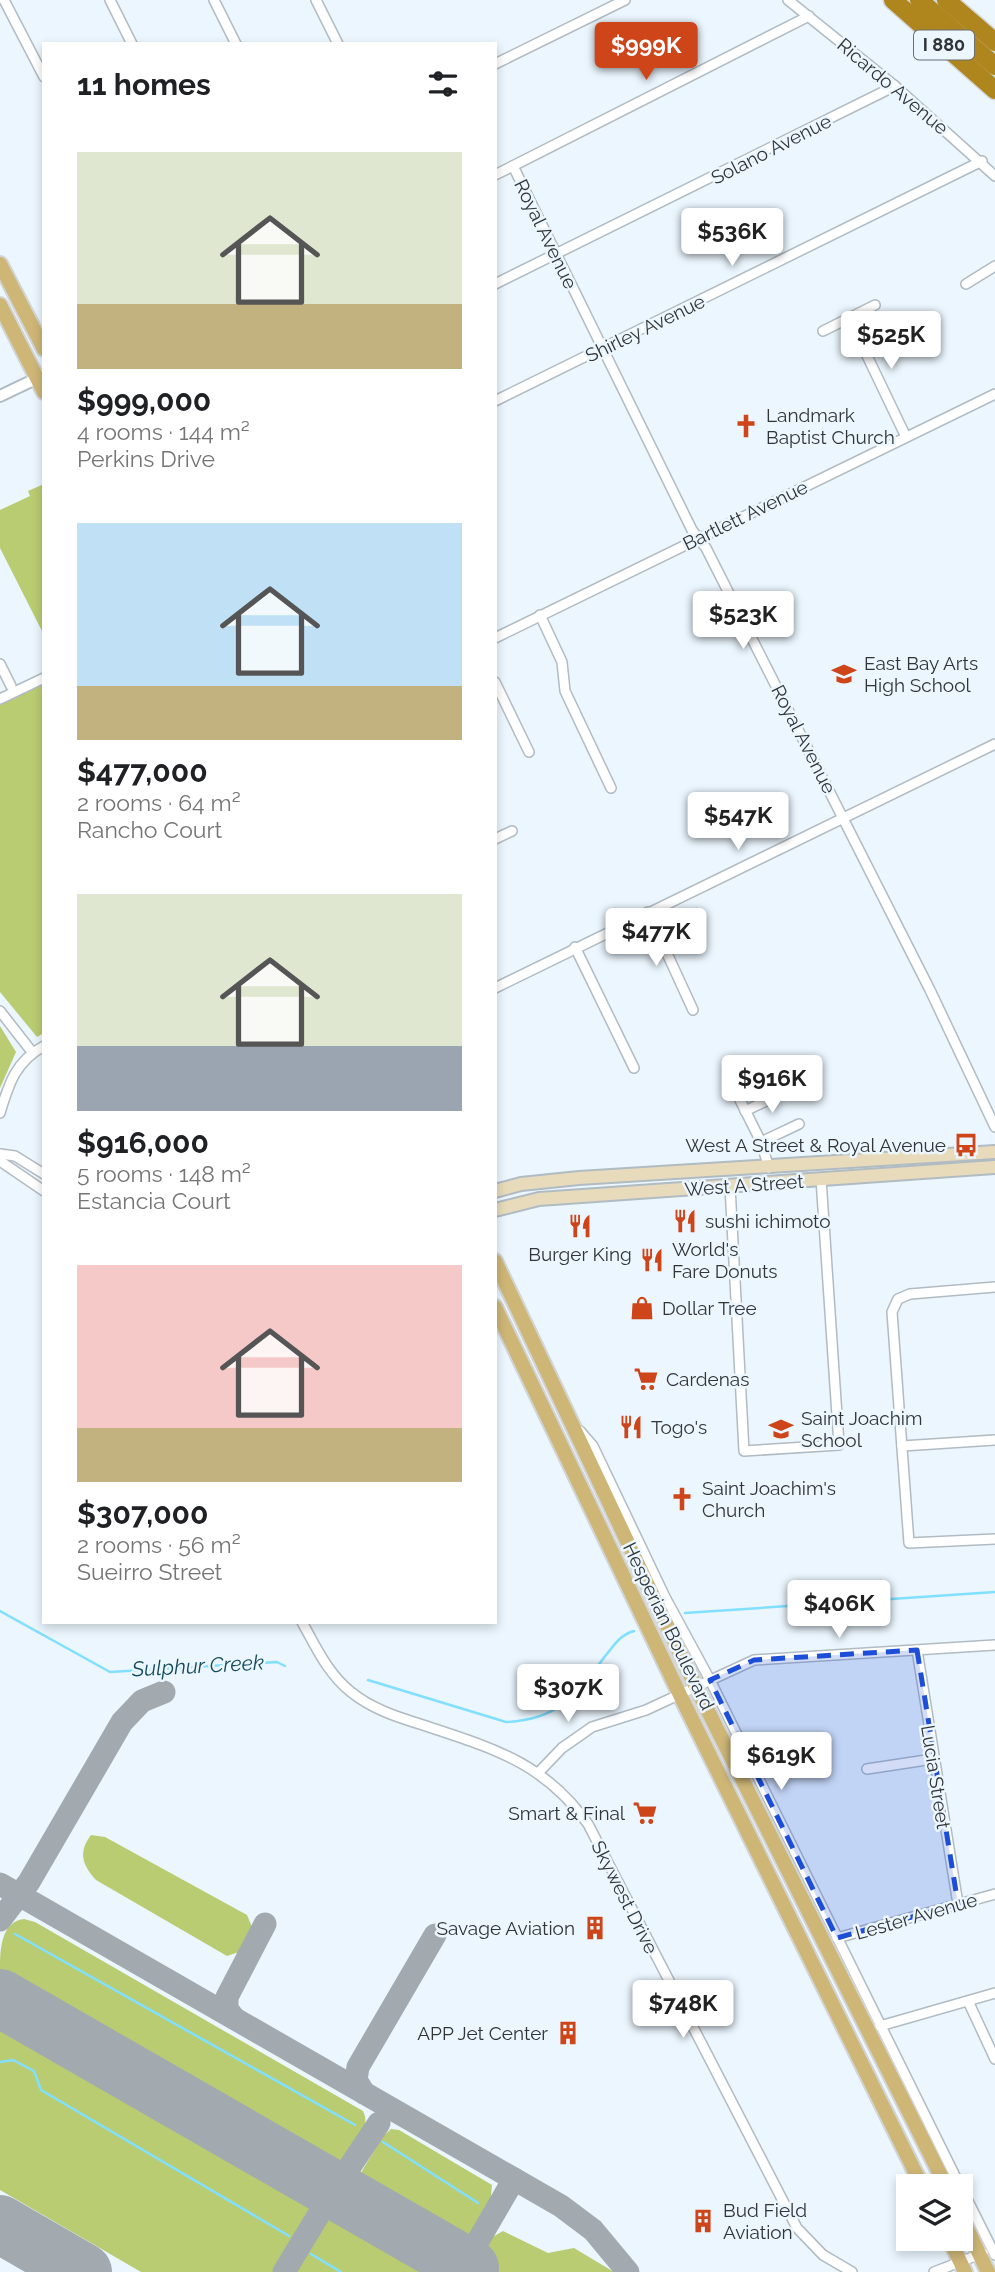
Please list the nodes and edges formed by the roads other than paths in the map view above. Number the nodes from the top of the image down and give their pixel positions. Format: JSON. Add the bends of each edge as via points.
{"nodes":[{"id":1,"x":16,"y":0,"type":"edge"},
{"id":2,"x":110,"y":0,"type":"edge"},
{"id":3,"x":214,"y":0,"type":"edge"},
{"id":4,"x":316,"y":0,"type":"edge"},
{"id":5,"x":625,"y":0,"type":"edge"},
{"id":6,"x":788,"y":0,"type":"edge"},
{"id":7,"x":893,"y":0,"type":"edge"},
{"id":8,"x":919,"y":0,"type":"edge"},
{"id":9,"x":946,"y":0,"type":"edge"},
{"id":10,"x":5,"y":2,"type":"edge"},
{"id":11,"x":809,"y":16,"type":"junction"},
{"id":12,"x":131,"y":42,"type":"edge"},
{"id":13,"x":235,"y":42,"type":"edge"},
{"id":14,"x":337,"y":42,"type":"edge"},
{"id":15,"x":995,"y":43,"type":"edge"},
{"id":16,"x":497,"y":63,"type":"edge"},
{"id":17,"x":995,"y":66,"type":"edge"},
{"id":18,"x":42,"y":73,"type":"edge"},
{"id":19,"x":895,"y":86,"type":"junction"},
{"id":20,"x":995,"y":90,"type":"edge"},
{"id":21,"x":982,"y":161,"type":"junction"},
{"id":22,"x":513,"y":166,"type":"junction"},
{"id":23,"x":497,"y":174,"type":"edge"},
{"id":24,"x":995,"y":176,"type":"edge"},
{"id":25,"x":556,"y":256,"type":"junction"},
{"id":26,"x":0,"y":264,"type":"edge"},
{"id":27,"x":995,"y":266,"type":"edge"},
{"id":28,"x":497,"y":283,"type":"edge"},
{"id":29,"x":966,"y":284,"type":"dead end"},
{"id":30,"x":0,"y":305,"type":"edge"},
{"id":31,"x":875,"y":305,"type":"dead end"},
{"id":32,"x":849,"y":318,"type":"junction"},
{"id":33,"x":823,"y":331,"type":"dead end"},
{"id":34,"x":42,"y":345,"type":"edge"},
{"id":35,"x":603,"y":349,"type":"junction"},
{"id":36,"x":42,"y":382,"type":"edge"},
{"id":37,"x":995,"y":394,"type":"edge"},
{"id":38,"x":0,"y":396,"type":"edge"},
{"id":39,"x":497,"y":400,"type":"edge"},
{"id":40,"x":906,"y":437,"type":"junction"},
{"id":41,"x":699,"y":538,"type":"junction"},
{"id":42,"x":540,"y":615,"type":"junction"},
{"id":43,"x":497,"y":637,"type":"edge"},
{"id":44,"x":0,"y":664,"type":"edge"},
{"id":45,"x":42,"y":679,"type":"edge"},
{"id":46,"x":11,"y":686,"type":"dead end"},
{"id":47,"x":497,"y":686,"type":"edge"},
{"id":48,"x":0,"y":699,"type":"edge"},
{"id":49,"x":995,"y":744,"type":"edge"},
{"id":50,"x":528,"y":752,"type":"dead end"},
{"id":51,"x":611,"y":788,"type":"dead end"},
{"id":52,"x":844,"y":819,"type":"junction"},
{"id":53,"x":512,"y":831,"type":"dead end"},
{"id":54,"x":497,"y":838,"type":"edge"},
{"id":55,"x":648,"y":912,"type":"junction"},
{"id":56,"x":575,"y":947,"type":"junction"},
{"id":57,"x":497,"y":987,"type":"edge"},
{"id":58,"x":693,"y":1010,"type":"dead end"},
{"id":59,"x":0,"y":1011,"type":"edge"},
{"id":60,"x":42,"y":1047,"type":"edge"},
{"id":61,"x":32,"y":1052,"type":"junction"},
{"id":62,"x":771,"y":1065,"type":"dead end"},
{"id":63,"x":634,"y":1068,"type":"dead end"},
{"id":64,"x":785,"y":1091,"type":"dead end"},
{"id":65,"x":745,"y":1111,"type":"junction"},
{"id":66,"x":0,"y":1113,"type":"edge"},
{"id":67,"x":799,"y":1124,"type":"dead end"},
{"id":68,"x":995,"y":1127,"type":"edge"},
{"id":69,"x":761,"y":1142,"type":"junction"},
{"id":70,"x":995,"y":1152,"type":"edge"},
{"id":71,"x":0,"y":1154,"type":"edge"},
{"id":72,"x":0,"y":1161,"type":"edge"},
{"id":73,"x":995,"y":1167,"type":"edge"},
{"id":74,"x":769,"y":1168,"type":"junction"},
{"id":75,"x":737,"y":1170,"type":"junction"},
{"id":76,"x":42,"y":1173,"type":"edge"},
{"id":77,"x":639,"y":1174,"type":"junction"},
{"id":78,"x":821,"y":1179,"type":"junction"},
{"id":79,"x":730,"y":1186,"type":"junction"},
{"id":80,"x":42,"y":1190,"type":"edge"},
{"id":81,"x":497,"y":1190,"type":"edge"},
{"id":82,"x":623,"y":1194,"type":"junction"},
{"id":83,"x":497,"y":1210,"type":"edge"},
{"id":84,"x":497,"y":1265,"type":"edge"},
{"id":85,"x":995,"y":1287,"type":"edge"},
{"id":86,"x":497,"y":1311,"type":"edge"},
{"id":87,"x":570,"y":1419,"type":"junction"},
{"id":88,"x":995,"y":1440,"type":"edge"},
{"id":89,"x":902,"y":1447,"type":"junction"},
{"id":90,"x":995,"y":1539,"type":"edge"},
{"id":91,"x":303,"y":1624,"type":"edge"},
{"id":92,"x":995,"y":1645,"type":"edge"},
{"id":93,"x":917,"y":1650,"type":"junction"},
{"id":94,"x":710,"y":1680,"type":"junction"},
{"id":95,"x":696,"y":1687,"type":"junction"},
{"id":96,"x":680,"y":1695,"type":"junction"},
{"id":97,"x":933,"y":1759,"type":"junction"},
{"id":98,"x":867,"y":1769,"type":"dead end"},
{"id":99,"x":539,"y":1772,"type":"junction"},
{"id":100,"x":995,"y":1894,"type":"edge"},
{"id":101,"x":958,"y":1904,"type":"junction"},
{"id":102,"x":836,"y":1938,"type":"junction"},
{"id":103,"x":995,"y":1993,"type":"edge"},
{"id":104,"x":968,"y":2001,"type":"junction"},
{"id":105,"x":880,"y":2026,"type":"junction"},
{"id":106,"x":995,"y":2059,"type":"edge"},
{"id":107,"x":916,"y":2174,"type":"edge"},
{"id":108,"x":940,"y":2174,"type":"edge"},
{"id":109,"x":954,"y":2174,"type":"edge"},
{"id":110,"x":973,"y":2215,"type":"edge"},
{"id":111,"x":973,"y":2231,"type":"edge"},
{"id":112,"x":990,"y":2252,"type":"edge"},
{"id":113,"x":962,"y":2266,"type":"edge"},
{"id":114,"x":852,"y":2272,"type":"edge"},
{"id":115,"x":934,"y":2272,"type":"edge"},
{"id":116,"x":988,"y":2272,"type":"edge"}],
"edges":[{"from":1,"to":10,"type":"street"},
{"from":2,"to":12,"type":"street"},
{"from":3,"to":13,"type":"street"},
{"from":4,"to":14,"type":"street"},
{"from":5,"to":16,"type":"street"},
{"from":6,"to":11,"type":"street","name":"Ricardo Avenue"},
{"from":7,"to":20,"type":"highway","number":"I 880"},
{"from":8,"to":17,"type":"highway","number":"I 880"},
{"from":9,"to":15,"type":"highway","number":"I 880"},
{"from":10,"to":18,"type":"street"},
{"from":11,"to":19,"type":"street","name":"Ricardo Avenue"},
{"from":11,"to":22,"type":"street"},
{"from":19,"to":21,"type":"street","name":"Ricardo Avenue"},
{"from":19,"to":25,"type":"street","name":"Solano Avenue"},
{"from":21,"to":24,"type":"street","name":"Ricardo Avenue"},
{"from":21,"to":35,"type":"street","name":"Shirley Avenue"},
{"from":22,"to":23,"type":"street"},
{"from":22,"to":25,"type":"street","name":"Royal Avenue"},
{"from":25,"to":28,"type":"street","name":"Solano Avenue"},
{"from":25,"to":35,"type":"street","name":"Royal Avenue"},
{"from":26,"to":34,"type":"main road"},
{"from":27,"to":29,"type":"street"},
{"from":30,"to":36,"type":"main road"},
{"from":31,"to":32,"type":"street"},
{"from":32,"to":33,"type":"street"},
{"from":32,"to":40,"type":"street"},
{"from":35,"to":39,"type":"street","name":"Shirley Avenue"},
{"from":35,"to":41,"type":"street","name":"Royal Avenue"},
{"from":36,"to":38,"type":"street"},
{"from":37,"to":40,"type":"street","name":"Bartlett Avenue"},
{"from":40,"to":41,"type":"street","name":"Bartlett Avenue"},
{"from":41,"to":42,"type":"street","name":"Bartlett Avenue"},
{"from":41,"to":52,"type":"street","name":"Royal Avenue"},
{"from":42,"to":43,"type":"street","name":"Bartlett Avenue"},
{"from":42,"to":51,"type":"street","via":[[562,662],[565,691]]},
{"from":44,"to":46,"type":"street"},
{"from":45,"to":48,"type":"street"},
{"from":47,"to":50,"type":"street"},
{"from":49,"to":52,"type":"street"},
{"from":52,"to":55,"type":"street"},
{"from":52,"to":68,"type":"street","name":"Royal Avenue"},
{"from":53,"to":54,"type":"street"},
{"from":55,"to":56,"type":"street"},
{"from":55,"to":58,"type":"street"},
{"from":56,"to":57,"type":"street"},
{"from":56,"to":63,"type":"street"},
{"from":59,"to":61,"type":"street"},
{"from":60,"to":61,"type":"street"},
{"from":61,"to":66,"type":"street","via":[[9,1081]]},
{"from":62,"to":65,"type":"street","via":[[732,1084]]},
{"from":64,"to":65,"type":"street"},
{"from":65,"to":69,"type":"street"},
{"from":67,"to":69,"type":"street"},
{"from":69,"to":74,"type":"street"},
{"from":70,"to":74,"type":"main road","name":"West A Street"},
{"from":71,"to":76,"type":"street","via":[[15,1156]]},
{"from":72,"to":80,"type":"street"},
{"from":73,"to":78,"type":"main road","name":"West A Street"},
{"from":74,"to":75,"type":"main road","name":"West A Street"},
{"from":75,"to":77,"type":"main road","name":"West A Street"},
{"from":75,"to":79,"type":"main road"},
{"from":77,"to":81,"type":"main road","name":"West A Street","via":[[521,1184]]},
{"from":77,"to":82,"type":"main road"},
{"from":78,"to":79,"type":"main road","name":"West A Street"},
{"from":78,"to":79,"type":"street","via":[[839,1445],[744,1451]]},
{"from":79,"to":82,"type":"main road","name":"West A Street"},
{"from":82,"to":83,"type":"main road","name":"West A Street","via":[[539,1199]]},
{"from":84,"to":87,"type":"main road","name":"Hesperian Boulevard"},
{"from":85,"to":89,"type":"street","via":[[898,1299],[892,1312]]},
{"from":86,"to":96,"type":"main road","name":"Hesperian Boulevard"},
{"from":87,"to":94,"type":"street","name":"Hesperian Boulevard","via":[[593,1446]]},
{"from":87,"to":95,"type":"main road","name":"Hesperian Boulevard"},
{"from":88,"to":89,"type":"street"},
{"from":89,"to":90,"type":"street","via":[[909,1543]]},
{"from":91,"to":99,"type":"street","name":"Skywest Drive","via":[[334,1675],[361,1699],[388,1713],[491,1748]]},
{"from":92,"to":93,"type":"street"},
{"from":93,"to":94,"type":"street","via":[[754,1660]]},
{"from":93,"to":97,"type":"street","name":"Lucia Street"},
{"from":94,"to":95,"type":"street"},
{"from":94,"to":102,"type":"street","name":"Hesperian Boulevard"},
{"from":95,"to":96,"type":"street"},
{"from":95,"to":108,"type":"main road","name":"Hesperian Boulevard"},
{"from":96,"to":99,"type":"street","via":[[592,1727]]},
{"from":96,"to":107,"type":"main road","name":"Hesperian Boulevard"},
{"from":97,"to":98,"type":"street"},
{"from":97,"to":101,"type":"street","name":"Lucia Street"},
{"from":99,"to":114,"type":"street","name":"Skywest Drive","via":[[588,1824],[797,2228],[822,2255]]},
{"from":100,"to":101,"type":"street","name":"Lester Avenue"},
{"from":101,"to":102,"type":"street","name":"Lester Avenue"},
{"from":102,"to":105,"type":"street","name":"Hesperian Boulevard"},
{"from":103,"to":104,"type":"street"},
{"from":104,"to":105,"type":"street"},
{"from":104,"to":106,"type":"street"},
{"from":105,"to":109,"type":"street","name":"Hesperian Boulevard"},
{"from":110,"to":112,"type":"street","name":"Hesperian Boulevard"},
{"from":111,"to":112,"type":"main road","name":"Hesperian Boulevard"},
{"from":112,"to":113,"type":"street"},
{"from":112,"to":116,"type":"main road","name":"Hesperian Boulevard"},
{"from":113,"to":115,"type":"street"}]}
